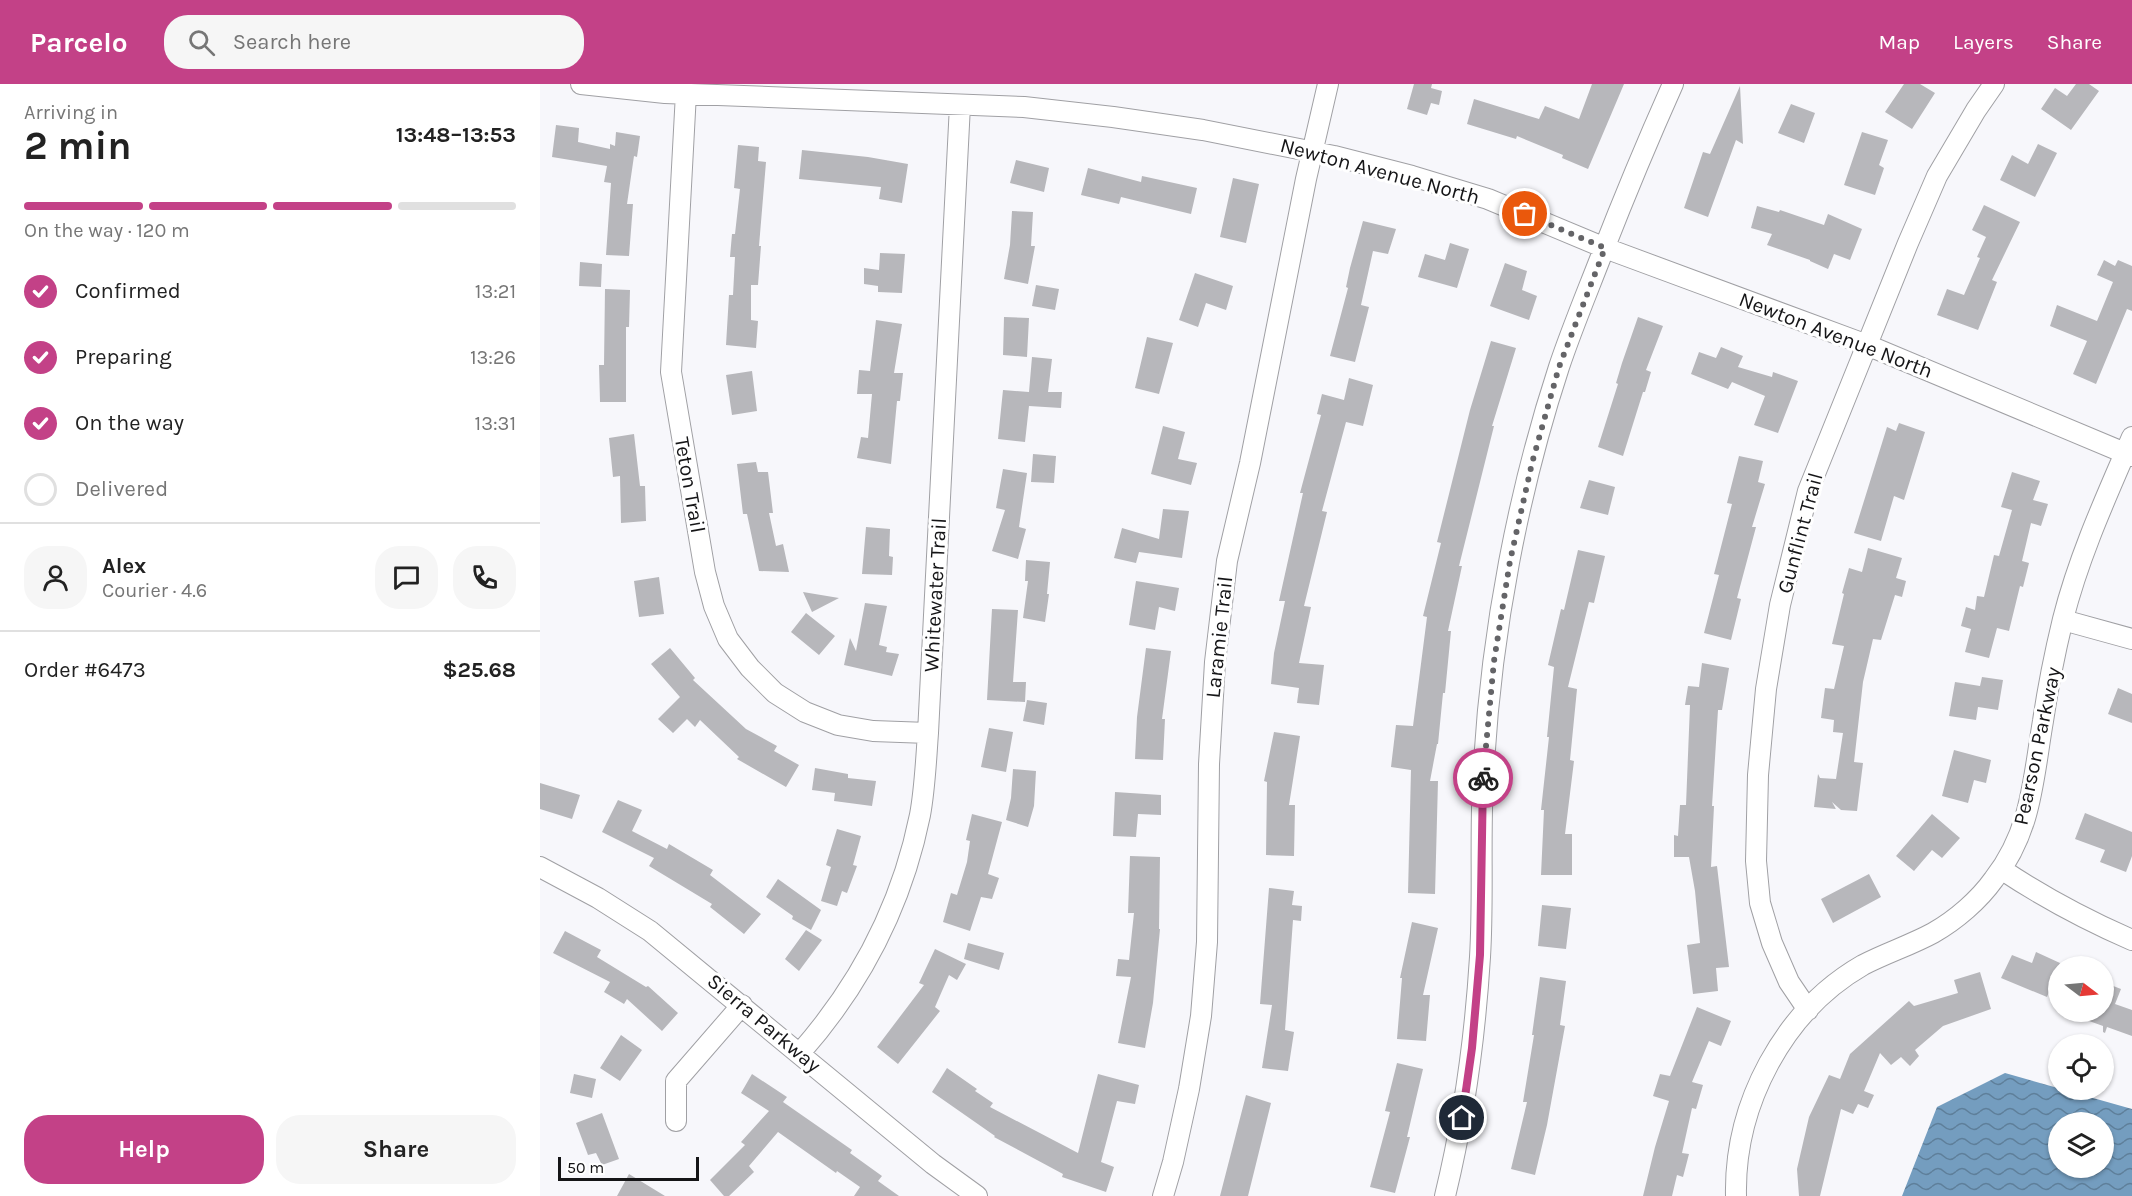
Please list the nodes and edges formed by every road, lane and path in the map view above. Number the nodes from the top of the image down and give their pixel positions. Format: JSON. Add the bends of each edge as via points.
{"nodes":[{"id":1,"x":581,"y":84,"type":"edge"},
{"id":2,"x":1328,"y":84,"type":"edge"},
{"id":3,"x":1673,"y":84,"type":"edge"},
{"id":4,"x":1994,"y":84,"type":"edge"},
{"id":5,"x":686,"y":93,"type":"junction"},
{"id":6,"x":960,"y":105,"type":"junction"},
{"id":7,"x":1312,"y":151,"type":"junction"},
{"id":8,"x":1605,"y":248,"type":"junction"},
{"id":9,"x":1867,"y":345,"type":"junction"},
{"id":10,"x":2130,"y":449,"type":"edge"},
{"id":11,"x":2063,"y":620,"type":"junction"},
{"id":12,"x":2132,"y":639,"type":"edge"},
{"id":13,"x":928,"y":733,"type":"junction"},
{"id":14,"x":540,"y":867,"type":"edge"},
{"id":15,"x":2001,"y":869,"type":"junction"},
{"id":16,"x":2132,"y":940,"type":"edge"},
{"id":17,"x":742,"y":1005,"type":"junction"},
{"id":18,"x":1808,"y":1010,"type":"junction"},
{"id":19,"x":800,"y":1053,"type":"junction"},
{"id":20,"x":676,"y":1121,"type":"dead end"},
{"id":21,"x":977,"y":1196,"type":"edge"},
{"id":22,"x":1163,"y":1196,"type":"edge"},
{"id":23,"x":1445,"y":1196,"type":"edge"},
{"id":24,"x":1736,"y":1196,"type":"edge"}],
"edges":[{"from":1,"to":5,"type":"street","name":"Newton Avenue North"},
{"from":2,"to":7,"type":"street","name":"Laramie Trail"},
{"from":3,"to":8,"type":"street"},
{"from":4,"to":9,"type":"street","name":"Gunflint Trail","via":[[1937,176]]},
{"from":5,"to":6,"type":"street","name":"Newton Avenue North"},
{"from":5,"to":13,"type":"street","name":"Teton Trail","via":[[671,372],[714,606],[728,639],[750,668],[775,693],[805,712],[838,725],[873,731]]},
{"from":6,"to":7,"type":"street","name":"Newton Avenue North","via":[[1024,107],[1113,117]]},
{"from":6,"to":13,"type":"street","name":"Whitewater Trail"},
{"from":7,"to":8,"type":"street","name":"Newton Avenue North","via":[[1488,199]]},
{"from":7,"to":22,"type":"street","name":"Laramie Trail","via":[[1227,561],[1215,662],[1209,764],[1207,942],[1201,1016],[1189,1089]]},
{"from":8,"to":9,"type":"street","name":"Newton Avenue North"},
{"from":8,"to":23,"type":"street","via":[[1559,367],[1510,561],[1494,661],[1484,762],[1480,955],[1472,1048]]},
{"from":9,"to":10,"type":"street","name":"Newton Avenue North"},
{"from":9,"to":18,"type":"street","name":"Gunflint Trail","via":[[1808,491],[1780,605],[1759,764],[1756,861],[1760,903],[1772,943]]},
{"from":10,"to":11,"type":"street","name":"Pearson Parkway","via":[[2079,565]]},
{"from":11,"to":12,"type":"street"},
{"from":11,"to":15,"type":"street","name":"Pearson Parkway","via":[[2027,813]]},
{"from":13,"to":19,"type":"street","name":"Whitewater Trail","via":[[920,814],[905,873],[886,922],[852,987]]},
{"from":14,"to":17,"type":"street","name":"Sierra Parkway","via":[[650,931]]},
{"from":15,"to":16,"type":"street","via":[[2072,913]]},
{"from":15,"to":18,"type":"street","name":"Pearson Parkway","via":[[1966,909],[1935,932],[1863,966]]},
{"from":17,"to":19,"type":"street","name":"Sierra Parkway"},
{"from":17,"to":20,"type":"street","via":[[676,1081]]},
{"from":18,"to":24,"type":"street","name":"Pearson Parkway","via":[[1773,1055],[1754,1092],[1742,1132]]},
{"from":19,"to":21,"type":"street","name":"Sierra Parkway"}]}
